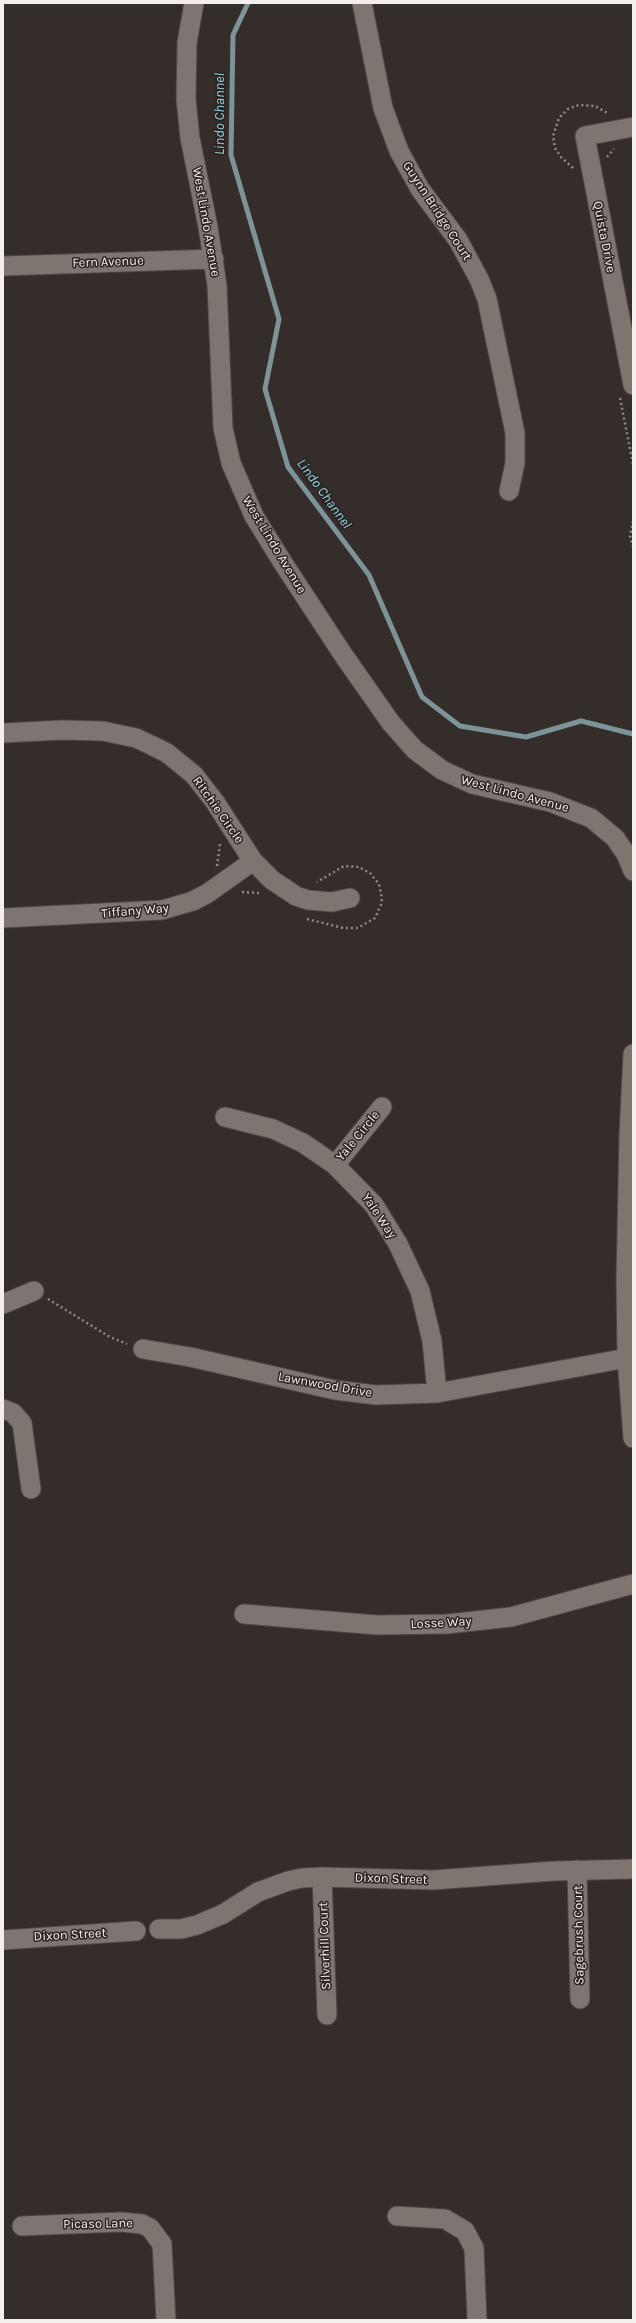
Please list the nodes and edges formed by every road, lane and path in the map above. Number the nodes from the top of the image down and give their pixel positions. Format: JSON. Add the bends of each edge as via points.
{"nodes":[{"id":1,"x":194,"y":3,"type":"edge"},
{"id":2,"x":362,"y":3,"type":"edge"},
{"id":3,"x":633,"y":127,"type":"edge"},
{"id":4,"x":616,"y":147,"type":"dead end"},
{"id":5,"x":606,"y":163,"type":"dead end"},
{"id":6,"x":214,"y":259,"type":"junction"},
{"id":7,"x":3,"y":266,"type":"edge"},
{"id":8,"x":633,"y":385,"type":"edge"},
{"id":9,"x":509,"y":491,"type":"dead end"},
{"id":10,"x":633,"y":521,"type":"edge"},
{"id":11,"x":633,"y":546,"type":"edge"},
{"id":12,"x":3,"y":733,"type":"edge"},
{"id":13,"x":218,"y":840,"type":"dead end"},
{"id":14,"x":253,"y":861,"type":"junction"},
{"id":15,"x":212,"y":869,"type":"dead end"},
{"id":16,"x":633,"y":872,"type":"edge"},
{"id":17,"x":314,"y":883,"type":"dead end"},
{"id":18,"x":240,"y":891,"type":"dead end"},
{"id":19,"x":262,"y":893,"type":"dead end"},
{"id":20,"x":350,"y":898,"type":"dead end"},
{"id":21,"x":304,"y":917,"type":"dead end"},
{"id":22,"x":3,"y":918,"type":"edge"},
{"id":23,"x":633,"y":1054,"type":"edge"},
{"id":24,"x":382,"y":1107,"type":"dead end"},
{"id":25,"x":225,"y":1118,"type":"dead end"},
{"id":26,"x":335,"y":1165,"type":"junction"},
{"id":27,"x":34,"y":1291,"type":"joint"},
{"id":28,"x":3,"y":1304,"type":"edge"},
{"id":29,"x":143,"y":1349,"type":"joint"},
{"id":30,"x":627,"y":1358,"type":"junction"},
{"id":31,"x":437,"y":1393,"type":"junction"},
{"id":32,"x":3,"y":1409,"type":"edge"},
{"id":33,"x":633,"y":1438,"type":"edge"},
{"id":34,"x":31,"y":1489,"type":"dead end"},
{"id":35,"x":633,"y":1584,"type":"edge"},
{"id":36,"x":244,"y":1614,"type":"dead end"},
{"id":37,"x":633,"y":1869,"type":"edge"},
{"id":38,"x":577,"y":1870,"type":"junction"},
{"id":39,"x":322,"y":1876,"type":"junction"},
{"id":40,"x":160,"y":1929,"type":"dead end"},
{"id":41,"x":136,"y":1931,"type":"dead end"},
{"id":42,"x":3,"y":1940,"type":"edge"},
{"id":43,"x":580,"y":1999,"type":"dead end"},
{"id":44,"x":327,"y":2015,"type":"dead end"},
{"id":45,"x":397,"y":2216,"type":"dead end"},
{"id":46,"x":22,"y":2226,"type":"dead end"},
{"id":47,"x":166,"y":2320,"type":"edge"},
{"id":48,"x":478,"y":2320,"type":"edge"}],
"edges":[{"from":1,"to":6,"type":"street","name":"West Lindo Avenue","via":[[187,43],[186,99],[190,138]]},
{"from":2,"to":9,"type":"street","name":"Guynn Bridge Court","via":[[383,108],[399,151],[420,189],[458,240],[487,298],[515,433],[515,463]]},
{"from":3,"to":8,"type":"street","name":"Quista Drive","via":[[585,136]]},
{"from":4,"to":5,"type":"path","via":[[609,153]]},
{"from":6,"to":7,"type":"street","name":"Fern Avenue"},
{"from":6,"to":16,"type":"street","name":"West Lindo Avenue","via":[[223,428],[231,463],[241,490],[261,529],[349,662],[399,734],[434,765],[472,784],[550,802],[587,816],[615,838],[626,854]]},
{"from":10,"to":11,"type":"path","via":[[630,536]]},
{"from":12,"to":14,"type":"street","name":"Ritchie Circle","via":[[104,731],[151,744],[167,753],[194,775],[215,802]]},
{"from":13,"to":15,"type":"path","via":[[221,845],[217,866]]},
{"from":14,"to":20,"type":"street","name":"Ritchie Circle","via":[[272,880],[296,896],[320,902]]},
{"from":14,"to":22,"type":"street","name":"Tiffany Way","via":[[198,898],[162,910]]},
{"from":17,"to":21,"type":"path","via":[[324,880],[344,866],[359,867],[370,873],[379,884],[381,905],[375,918],[358,928],[338,927]]},
{"from":18,"to":19,"type":"path"},
{"from":23,"to":30,"type":"street","via":[[626,1221]]},
{"from":24,"to":26,"type":"street","name":"Yale Circle"},
{"from":25,"to":26,"type":"street","name":"Yale Way","via":[[260,1125],[287,1135]]},
{"from":26,"to":31,"type":"street","name":"Yale Way","via":[[374,1205],[412,1273],[429,1323]]},
{"from":27,"to":28,"type":"street"},
{"from":27,"to":29,"type":"path","via":[[110,1337]]},
{"from":29,"to":31,"type":"street","name":"Lawnwood Drive","via":[[356,1393]]},
{"from":30,"to":31,"type":"street","name":"Lawnwood Drive"},
{"from":30,"to":33,"type":"street"},
{"from":32,"to":34,"type":"street","via":[[13,1413],[22,1423]]},
{"from":35,"to":36,"type":"street","name":"Losse Way","via":[[511,1617],[462,1623],[377,1625]]},
{"from":37,"to":38,"type":"street","name":"Dixon Street"},
{"from":38,"to":39,"type":"street","name":"Dixon Street","via":[[433,1880]]},
{"from":38,"to":43,"type":"street","name":"Sagebrush Court"},
{"from":39,"to":40,"type":"street","name":"Dixon Street","via":[[273,1886],[258,1892],[223,1914],[197,1925],[181,1929]]},
{"from":39,"to":44,"type":"street","name":"Silverhill Court"},
{"from":41,"to":42,"type":"street","name":"Dixon Street"},
{"from":45,"to":48,"type":"street","via":[[445,2219],[465,2231],[474,2248]]},
{"from":46,"to":47,"type":"street","name":"Picaso Lane","via":[[121,2222],[142,2224],[150,2228],[162,2244]]}]}
